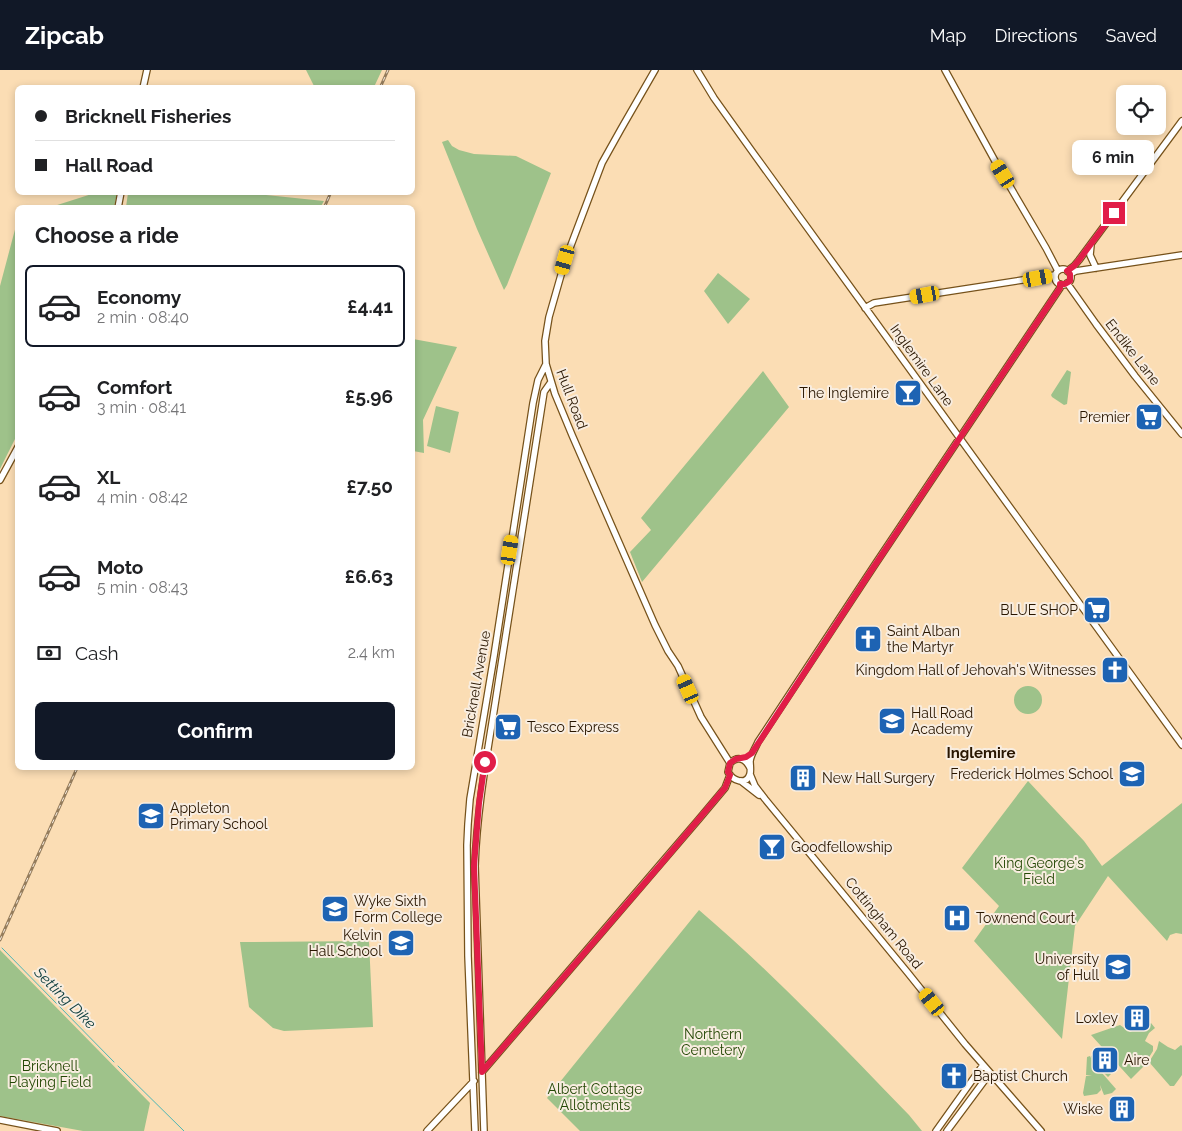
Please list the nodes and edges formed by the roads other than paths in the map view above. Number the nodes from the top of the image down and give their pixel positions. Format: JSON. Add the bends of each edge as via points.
{"nodes":[{"id":1,"x":146,"y":70,"type":"edge"},
{"id":2,"x":655,"y":70,"type":"edge"},
{"id":3,"x":697,"y":70,"type":"edge"},
{"id":4,"x":945,"y":70,"type":"edge"},
{"id":5,"x":144,"y":85,"type":"edge"},
{"id":6,"x":1182,"y":121,"type":"edge"},
{"id":7,"x":1091,"y":244,"type":"junction"},
{"id":8,"x":1182,"y":254,"type":"edge"},
{"id":9,"x":1096,"y":268,"type":"junction"},
{"id":10,"x":1069,"y":272,"type":"junction"},
{"id":11,"x":1057,"y":273,"type":"junction"},
{"id":12,"x":1060,"y":284,"type":"junction"},
{"id":13,"x":1067,"y":284,"type":"junction"},
{"id":14,"x":866,"y":308,"type":"junction"},
{"id":15,"x":546,"y":364,"type":"junction"},
{"id":16,"x":551,"y":382,"type":"junction"},
{"id":17,"x":1182,"y":434,"type":"edge"},
{"id":18,"x":960,"y":439,"type":"junction"},
{"id":19,"x":15,"y":452,"type":"edge"},
{"id":20,"x":0,"y":480,"type":"edge"},
{"id":21,"x":719,"y":745,"type":"junction"},
{"id":22,"x":1182,"y":745,"type":"edge"},
{"id":23,"x":752,"y":753,"type":"junction"},
{"id":24,"x":739,"y":759,"type":"junction"},
{"id":25,"x":730,"y":763,"type":"junction"},
{"id":26,"x":750,"y":771,"type":"junction"},
{"id":27,"x":730,"y":775,"type":"junction"},
{"id":28,"x":740,"y":781,"type":"junction"},
{"id":29,"x":725,"y":788,"type":"junction"},
{"id":30,"x":765,"y":799,"type":"junction"},
{"id":31,"x":477,"y":906,"type":"junction"},
{"id":32,"x":468,"y":907,"type":"junction"},
{"id":33,"x":983,"y":1065,"type":"junction"},
{"id":34,"x":482,"y":1072,"type":"junction"},
{"id":35,"x":990,"y":1073,"type":"junction"},
{"id":36,"x":474,"y":1081,"type":"junction"},
{"id":37,"x":0,"y":1120,"type":"edge"},
{"id":38,"x":57,"y":1131,"type":"edge"},
{"id":39,"x":427,"y":1131,"type":"edge"},
{"id":40,"x":475,"y":1131,"type":"edge"},
{"id":41,"x":484,"y":1131,"type":"edge"},
{"id":42,"x":936,"y":1131,"type":"edge"},
{"id":43,"x":947,"y":1131,"type":"edge"},
{"id":44,"x":1041,"y":1131,"type":"edge"}],
"edges":[{"from":1,"to":5,"type":"street"},
{"from":2,"to":15,"type":"street","name":"Hull Road","via":[[602,163],[568,252],[549,317]]},
{"from":3,"to":14,"type":"street","name":"Inglemire Lane"},
{"from":4,"to":11,"type":"street"},
{"from":6,"to":7,"type":"street"},
{"from":7,"to":9,"type":"street","via":[[1090,255]]},
{"from":7,"to":10,"type":"street"},
{"from":8,"to":9,"type":"street"},
{"from":9,"to":10,"type":"street"},
{"from":10,"to":11,"type":"street","via":[[1061,270]]},
{"from":10,"to":13,"type":"street"},
{"from":11,"to":12,"type":"street","via":[[1055,279]]},
{"from":11,"to":14,"type":"street","via":[[874,303]]},
{"from":12,"to":13,"type":"street"},
{"from":12,"to":18,"type":"street"},
{"from":13,"to":17,"type":"street","name":"Endike Lane"},
{"from":14,"to":18,"type":"street","name":"Inglemire Lane"},
{"from":15,"to":16,"type":"street","name":"Hull Road"},
{"from":15,"to":32,"type":"street","name":"Bricknell Avenue","via":[[538,380],[533,403],[470,799],[466,845]]},
{"from":16,"to":21,"type":"street","name":"Hull Road","via":[[642,596],[701,717]]},
{"from":16,"to":31,"type":"street","name":"Bricknell Avenue","via":[[544,392],[479,803],[474,866]]},
{"from":18,"to":22,"type":"street","name":"Inglemire Lane"},
{"from":18,"to":23,"type":"street"},
{"from":19,"to":20,"type":"street"},
{"from":21,"to":24,"type":"street"},
{"from":21,"to":25,"type":"street"},
{"from":23,"to":24,"type":"street"},
{"from":23,"to":26,"type":"street"},
{"from":24,"to":25,"type":"street"},
{"from":24,"to":26,"type":"street","via":[[747,762]]},
{"from":25,"to":27,"type":"street"},
{"from":26,"to":28,"type":"street"},
{"from":26,"to":30,"type":"street","name":"Cottingham Road"},
{"from":27,"to":28,"type":"street"},
{"from":27,"to":29,"type":"street"},
{"from":28,"to":29,"type":"street"},
{"from":28,"to":30,"type":"street","name":"Cottingham Road"},
{"from":29,"to":34,"type":"street"},
{"from":30,"to":33,"type":"street","name":"Cottingham Road"},
{"from":31,"to":32,"type":"street"},
{"from":31,"to":34,"type":"street","name":"Bricknell Avenue"},
{"from":32,"to":36,"type":"street","name":"Bricknell Avenue"},
{"from":33,"to":35,"type":"street","name":"Cottingham Road"},
{"from":33,"to":42,"type":"street"},
{"from":34,"to":36,"type":"street"},
{"from":34,"to":41,"type":"street","name":"Bricknell Avenue"},
{"from":35,"to":43,"type":"street"},
{"from":35,"to":44,"type":"street","name":"Cottingham Road"},
{"from":36,"to":39,"type":"street"},
{"from":36,"to":40,"type":"street","name":"Bricknell Avenue"},
{"from":37,"to":38,"type":"street"}]}
